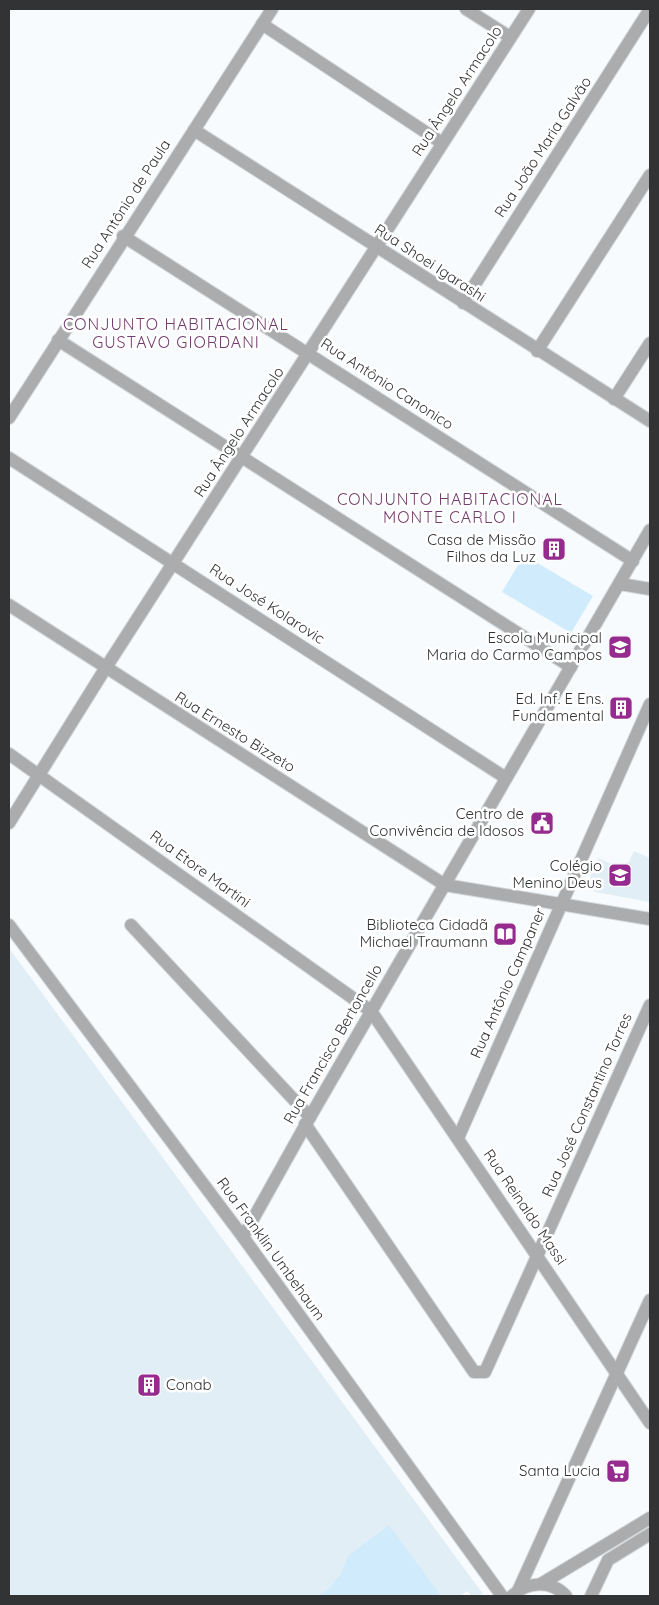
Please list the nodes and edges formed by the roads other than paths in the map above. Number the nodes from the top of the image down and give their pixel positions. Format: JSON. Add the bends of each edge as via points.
{"nodes":[{"id":1,"x":272,"y":9,"type":"edge"},
{"id":2,"x":466,"y":9,"type":"edge"},
{"id":3,"x":529,"y":9,"type":"edge"},
{"id":4,"x":650,"y":9,"type":"edge"},
{"id":5,"x":262,"y":24,"type":"junction"},
{"id":6,"x":510,"y":38,"type":"junction"},
{"id":7,"x":194,"y":130,"type":"junction"},
{"id":8,"x":442,"y":144,"type":"junction"},
{"id":9,"x":650,"y":175,"type":"edge"},
{"id":10,"x":124,"y":236,"type":"junction"},
{"id":11,"x":377,"y":248,"type":"junction"},
{"id":12,"x":463,"y":303,"type":"junction"},
{"id":13,"x":58,"y":340,"type":"junction"},
{"id":14,"x":650,"y":343,"type":"edge"},
{"id":15,"x":537,"y":351,"type":"junction"},
{"id":16,"x":309,"y":353,"type":"junction"},
{"id":17,"x":614,"y":399,"type":"junction"},
{"id":18,"x":9,"y":418,"type":"edge"},
{"id":19,"x":650,"y":422,"type":"edge"},
{"id":20,"x":9,"y":458,"type":"edge"},
{"id":21,"x":241,"y":458,"type":"junction"},
{"id":22,"x":650,"y":530,"type":"edge"},
{"id":23,"x":633,"y":561,"type":"junction"},
{"id":24,"x":174,"y":563,"type":"junction"},
{"id":25,"x":620,"y":584,"type":"junction"},
{"id":26,"x":650,"y":589,"type":"edge"},
{"id":27,"x":9,"y":605,"type":"edge"},
{"id":28,"x":571,"y":667,"type":"junction"},
{"id":29,"x":105,"y":668,"type":"junction"},
{"id":30,"x":650,"y":704,"type":"edge"},
{"id":31,"x":9,"y":754,"type":"edge"},
{"id":32,"x":40,"y":774,"type":"junction"},
{"id":33,"x":506,"y":778,"type":"junction"},
{"id":34,"x":9,"y":823,"type":"edge"},
{"id":35,"x":444,"y":884,"type":"junction"},
{"id":36,"x":561,"y":904,"type":"junction"},
{"id":37,"x":650,"y":919,"type":"edge"},
{"id":38,"x":9,"y":925,"type":"edge"},
{"id":39,"x":131,"y":926,"type":"dead end"},
{"id":40,"x":650,"y":1005,"type":"edge"},
{"id":41,"x":371,"y":1012,"type":"junction"},
{"id":42,"x":307,"y":1120,"type":"junction"},
{"id":43,"x":458,"y":1138,"type":"junction"},
{"id":44,"x":243,"y":1237,"type":"junction"},
{"id":45,"x":538,"y":1254,"type":"junction"},
{"id":46,"x":650,"y":1300,"type":"edge"},
{"id":47,"x":617,"y":1374,"type":"junction"},
{"id":48,"x":650,"y":1423,"type":"edge"},
{"id":49,"x":650,"y":1518,"type":"edge"},
{"id":50,"x":650,"y":1534,"type":"edge"},
{"id":51,"x":541,"y":1584,"type":"junction"},
{"id":52,"x":515,"y":1594,"type":"edge"},
{"id":53,"x":502,"y":1596,"type":"edge"},
{"id":54,"x":566,"y":1596,"type":"edge"},
{"id":55,"x":591,"y":1596,"type":"edge"}],
"edges":[{"from":1,"to":5,"type":"street","name":"Rua Antônio de Paula"},
{"from":2,"to":6,"type":"street"},
{"from":3,"to":6,"type":"street","name":"Rua Ângelo Armacolo"},
{"from":4,"to":12,"type":"street","name":"Rua João Maria Galvão"},
{"from":5,"to":7,"type":"street","name":"Rua Antônio de Paula"},
{"from":5,"to":8,"type":"street"},
{"from":6,"to":8,"type":"street","name":"Rua Ângelo Armacolo"},
{"from":7,"to":10,"type":"street","name":"Rua Antônio de Paula"},
{"from":7,"to":11,"type":"street","name":"Rua Shoei Igarashi"},
{"from":8,"to":11,"type":"street","name":"Rua Ângelo Armacolo"},
{"from":9,"to":15,"type":"street"},
{"from":10,"to":13,"type":"street","name":"Rua Antônio de Paula"},
{"from":10,"to":16,"type":"street","name":"Rua Antônio Canonico"},
{"from":11,"to":12,"type":"street","name":"Rua Shoei Igarashi"},
{"from":11,"to":16,"type":"street","name":"Rua Ângelo Armacolo"},
{"from":12,"to":15,"type":"street","name":"Rua Shoei Igarashi"},
{"from":13,"to":18,"type":"street","name":"Rua Antônio de Paula"},
{"from":13,"to":21,"type":"street"},
{"from":14,"to":17,"type":"street"},
{"from":15,"to":17,"type":"street","name":"Rua Shoei Igarashi"},
{"from":16,"to":21,"type":"street","name":"Rua Ângelo Armacolo"},
{"from":16,"to":23,"type":"street","name":"Rua Antônio Canonico"},
{"from":17,"to":19,"type":"street","name":"Rua Shoei Igarashi"},
{"from":20,"to":24,"type":"street","name":"Rua José Kolarovic"},
{"from":21,"to":24,"type":"street","name":"Rua Ângelo Armacolo"},
{"from":21,"to":28,"type":"street"},
{"from":22,"to":23,"type":"street","name":"Rua Francisco Bertoncello"},
{"from":23,"to":25,"type":"street","name":"Rua Francisco Bertoncello"},
{"from":24,"to":29,"type":"street","name":"Rua Ângelo Armacolo"},
{"from":24,"to":33,"type":"street","name":"Rua José Kolarovic"},
{"from":25,"to":26,"type":"street"},
{"from":25,"to":28,"type":"street","name":"Rua Francisco Bertoncello"},
{"from":27,"to":29,"type":"street","name":"Rua Ernesto Bizzeto"},
{"from":28,"to":33,"type":"street","name":"Rua Francisco Bertoncello"},
{"from":29,"to":32,"type":"street","name":"Rua Ângelo Armacolo"},
{"from":29,"to":35,"type":"street","name":"Rua Ernesto Bizzeto"},
{"from":30,"to":36,"type":"street","name":"Rua Antônio Campaner"},
{"from":31,"to":32,"type":"street","name":"Rua Etore Martini"},
{"from":32,"to":34,"type":"street","name":"Rua Ângelo Armacolo"},
{"from":32,"to":41,"type":"street","name":"Rua Etore Martini"},
{"from":33,"to":35,"type":"street","name":"Rua Francisco Bertoncello"},
{"from":35,"to":36,"type":"street"},
{"from":35,"to":41,"type":"street","name":"Rua Francisco Bertoncello"},
{"from":36,"to":37,"type":"street"},
{"from":36,"to":43,"type":"street","name":"Rua Antônio Campaner"},
{"from":38,"to":44,"type":"street","name":"Rua Franklin Umbehaum"},
{"from":39,"to":42,"type":"street"},
{"from":40,"to":45,"type":"street","name":"Rua José Constantino Torres"},
{"from":41,"to":42,"type":"street","name":"Rua Francisco Bertoncello"},
{"from":41,"to":43,"type":"street","name":"Rua Reinaldo Massi"},
{"from":42,"to":44,"type":"street","name":"Rua Francisco Bertoncello"},
{"from":42,"to":45,"type":"street","name":"Rua José Constantino Torres","via":[[474,1372],[485,1372]]},
{"from":43,"to":45,"type":"street","name":"Rua Reinaldo Massi"},
{"from":44,"to":53,"type":"street","name":"Rua Franklin Umbehaum"},
{"from":45,"to":47,"type":"street","name":"Rua Reinaldo Massi"},
{"from":46,"to":47,"type":"street"},
{"from":47,"to":48,"type":"street","name":"Rua Reinaldo Massi"},
{"from":47,"to":52,"type":"street"},
{"from":49,"to":51,"type":"street"},
{"from":50,"to":55,"type":"street","via":[[608,1560]]},
{"from":51,"to":52,"type":"street","via":[[525,1587]]},
{"from":51,"to":54,"type":"street","via":[[556,1588]]}]}
